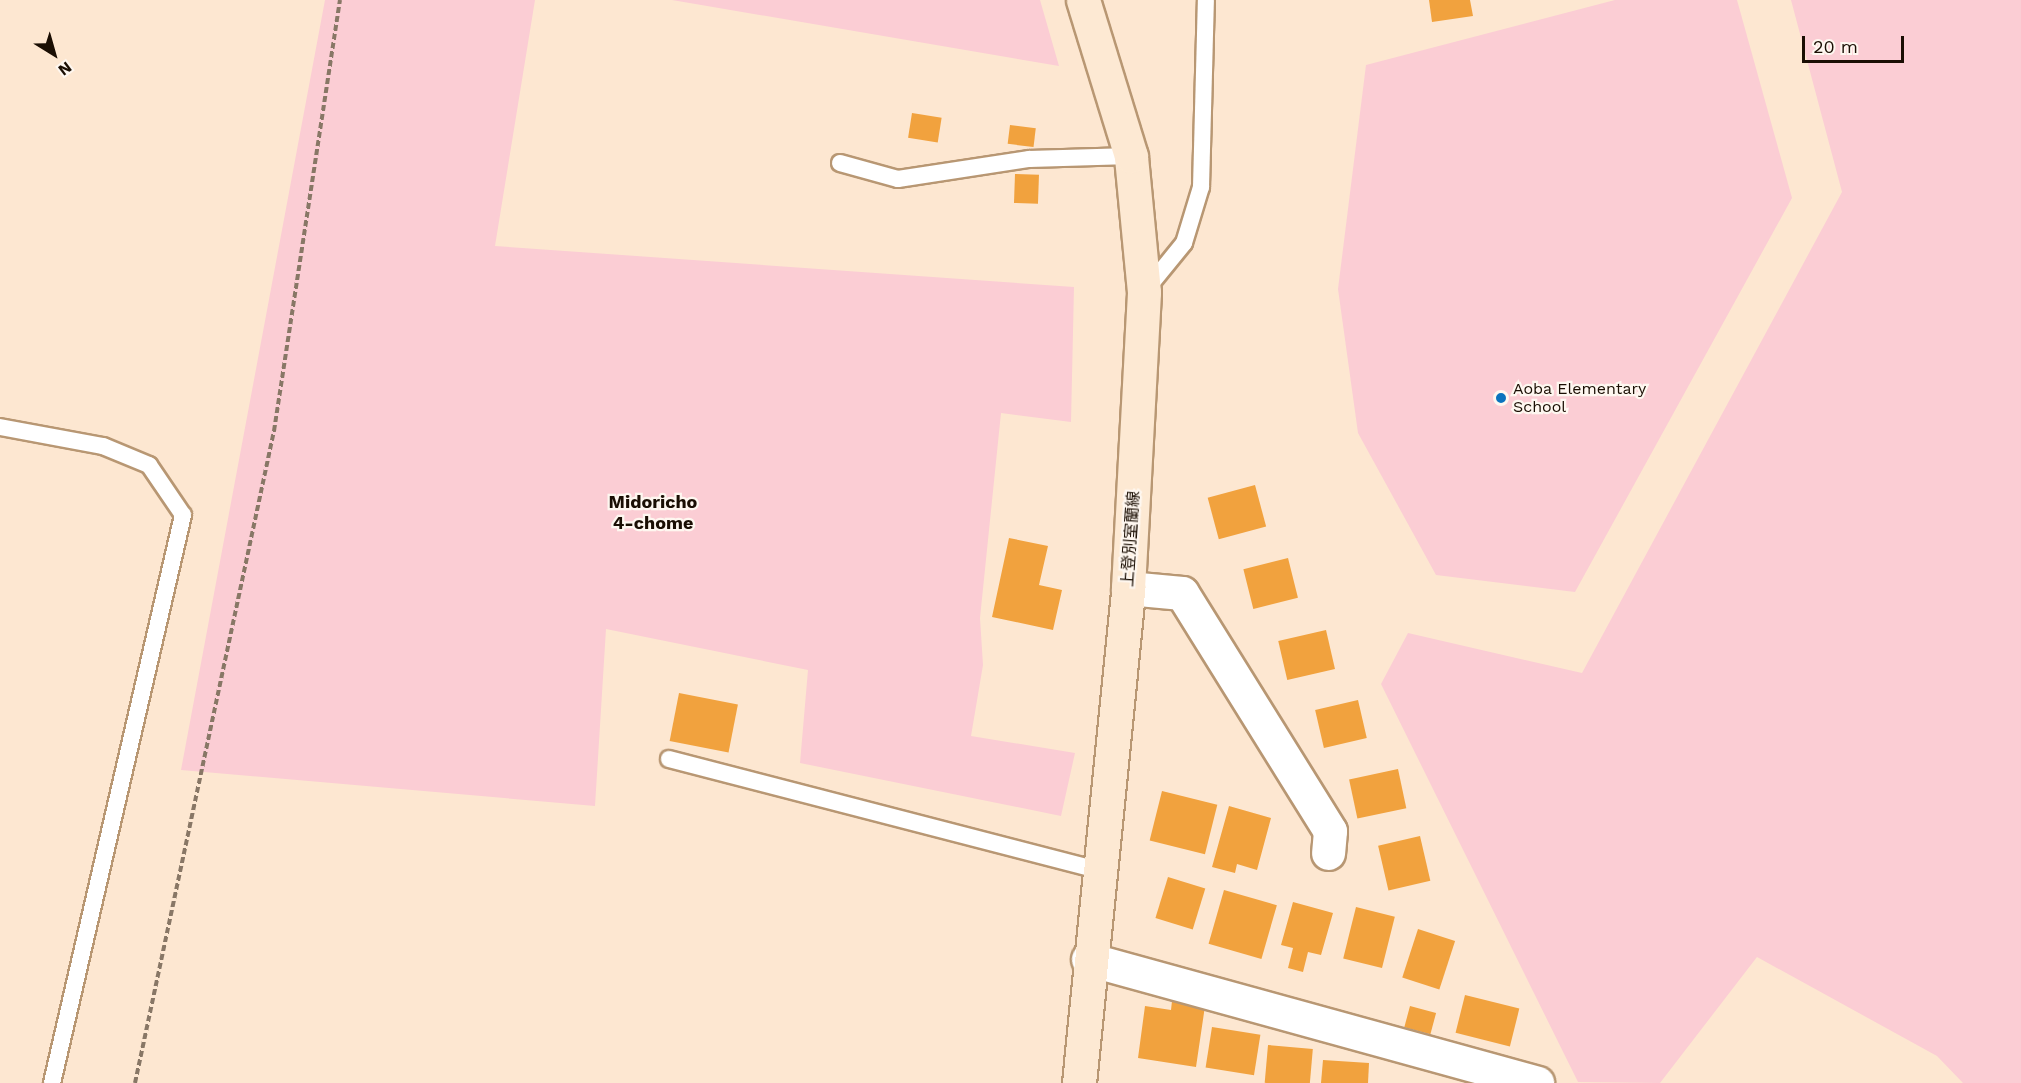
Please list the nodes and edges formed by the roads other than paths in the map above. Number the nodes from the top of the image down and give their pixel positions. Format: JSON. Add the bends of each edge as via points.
{"nodes":[{"id":1,"x":1083,"y":0,"type":"edge"},
{"id":2,"x":1206,"y":0,"type":"edge"},
{"id":3,"x":1131,"y":156,"type":"junction"},
{"id":4,"x":840,"y":163,"type":"dead end"},
{"id":5,"x":1144,"y":292,"type":"junction"},
{"id":6,"x":0,"y":427,"type":"edge"},
{"id":7,"x":1128,"y":588,"type":"junction"},
{"id":8,"x":669,"y":759,"type":"dead end"},
{"id":9,"x":1328,"y":853,"type":"dead end"},
{"id":10,"x":1098,"y":870,"type":"junction"},
{"id":11,"x":1088,"y":959,"type":"junction"},
{"id":12,"x":1474,"y":1075,"type":"edge"},
{"id":13,"x":52,"y":1083,"type":"edge"},
{"id":14,"x":1079,"y":1083,"type":"edge"},
{"id":15,"x":1537,"y":1083,"type":"edge"}],
"edges":[{"from":1,"to":3,"type":"main road","name":"上登別室蘭線"},
{"from":2,"to":5,"type":"lane","via":[[1201,187],[1184,243]]},
{"from":3,"to":4,"type":"lane","via":[[1029,159],[898,179]]},
{"from":3,"to":5,"type":"main road","name":"上登別室蘭線"},
{"from":5,"to":7,"type":"main road","name":"上登別室蘭線"},
{"from":6,"to":13,"type":"lane","via":[[103,447],[149,465],[183,515]]},
{"from":7,"to":9,"type":"street","via":[[1182,592],[1330,831]]},
{"from":7,"to":10,"type":"main road","name":"上登別室蘭線"},
{"from":8,"to":10,"type":"lane"},
{"from":10,"to":11,"type":"main road","name":"上登別室蘭線"},
{"from":11,"to":12,"type":"street"},
{"from":11,"to":14,"type":"main road","name":"上登別室蘭線"},
{"from":12,"to":15,"type":"street"}]}
